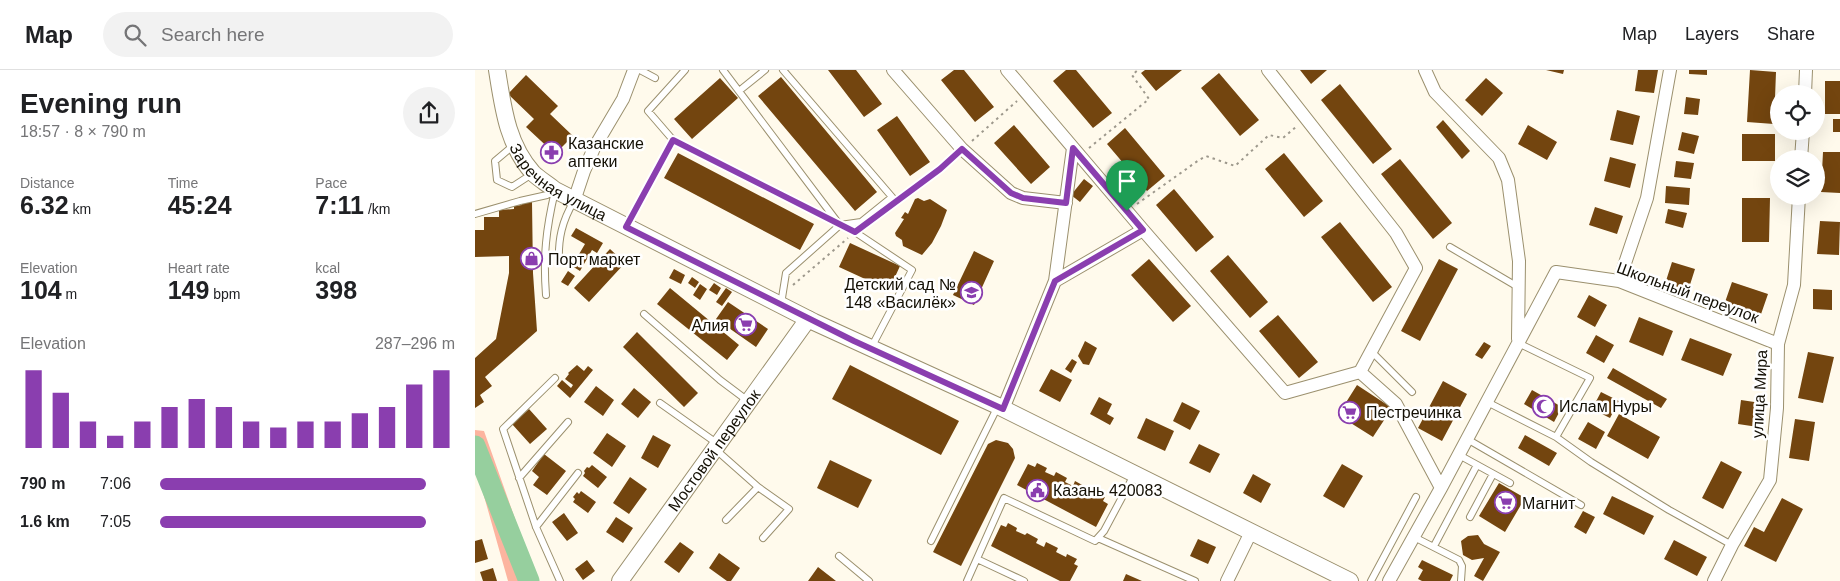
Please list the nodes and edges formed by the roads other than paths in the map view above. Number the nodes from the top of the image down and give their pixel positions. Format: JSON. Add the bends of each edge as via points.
{"nodes":[{"id":1,"x":497,"y":70,"type":"edge"},
{"id":2,"x":633,"y":70,"type":"edge"},
{"id":3,"x":640,"y":70,"type":"edge"},
{"id":4,"x":685,"y":70,"type":"edge"},
{"id":5,"x":723,"y":70,"type":"edge"},
{"id":6,"x":765,"y":70,"type":"edge"},
{"id":7,"x":783,"y":70,"type":"edge"},
{"id":8,"x":893,"y":70,"type":"edge"},
{"id":9,"x":1007,"y":70,"type":"edge"},
{"id":10,"x":1268,"y":70,"type":"edge"},
{"id":11,"x":1425,"y":70,"type":"edge"},
{"id":12,"x":1670,"y":70,"type":"edge"},
{"id":13,"x":1806,"y":70,"type":"edge"},
{"id":14,"x":655,"y":78,"type":"dead end"},
{"id":15,"x":1805,"y":85,"type":"edge"},
{"id":16,"x":739,"y":92,"type":"junction"},
{"id":17,"x":673,"y":140,"type":"junction"},
{"id":18,"x":514,"y":145,"type":"junction"},
{"id":19,"x":1076,"y":152,"type":"junction"},
{"id":20,"x":533,"y":173,"type":"junction"},
{"id":21,"x":555,"y":190,"type":"junction"},
{"id":22,"x":575,"y":201,"type":"junction"},
{"id":23,"x":1066,"y":203,"type":"junction"},
{"id":24,"x":1798,"y":205,"type":"edge"},
{"id":25,"x":475,"y":214,"type":"edge"},
{"id":26,"x":840,"y":225,"type":"junction"},
{"id":27,"x":626,"y":227,"type":"junction"},
{"id":28,"x":1143,"y":230,"type":"junction"},
{"id":29,"x":1450,"y":247,"type":"dead end"},
{"id":30,"x":559,"y":262,"type":"dead end"},
{"id":31,"x":1055,"y":281,"type":"junction"},
{"id":32,"x":1619,"y":281,"type":"junction"},
{"id":33,"x":1519,"y":287,"type":"junction"},
{"id":34,"x":546,"y":295,"type":"dead end"},
{"id":35,"x":780,"y":305,"type":"junction"},
{"id":36,"x":644,"y":314,"type":"dead end"},
{"id":37,"x":808,"y":318,"type":"junction"},
{"id":38,"x":1518,"y":343,"type":"junction"},
{"id":39,"x":1778,"y":344,"type":"junction"},
{"id":40,"x":870,"y":349,"type":"junction"},
{"id":41,"x":1371,"y":351,"type":"junction"},
{"id":42,"x":1360,"y":372,"type":"junction"},
{"id":43,"x":555,"y":378,"type":"dead end"},
{"id":44,"x":1412,"y":392,"type":"dead end"},
{"id":45,"x":748,"y":401,"type":"junction"},
{"id":46,"x":1487,"y":402,"type":"junction"},
{"id":47,"x":660,"y":403,"type":"dead end"},
{"id":48,"x":1001,"y":407,"type":"junction"},
{"id":49,"x":568,"y":422,"type":"dead end"},
{"id":50,"x":1556,"y":438,"type":"junction"},
{"id":51,"x":1467,"y":439,"type":"junction"},
{"id":52,"x":716,"y":446,"type":"junction"},
{"id":53,"x":1459,"y":455,"type":"junction"},
{"id":54,"x":1477,"y":465,"type":"junction"},
{"id":55,"x":578,"y":474,"type":"dead end"},
{"id":56,"x":1493,"y":474,"type":"junction"},
{"id":57,"x":1133,"y":475,"type":"junction"},
{"id":58,"x":519,"y":478,"type":"junction"},
{"id":59,"x":1510,"y":483,"type":"dead end"},
{"id":60,"x":758,"y":487,"type":"junction"},
{"id":61,"x":1441,"y":488,"type":"junction"},
{"id":62,"x":1416,"y":497,"type":"dead end"},
{"id":63,"x":1581,"y":504,"type":"dead end"},
{"id":64,"x":1470,"y":517,"type":"dead end"},
{"id":65,"x":726,"y":520,"type":"dead end"},
{"id":66,"x":536,"y":527,"type":"junction"},
{"id":67,"x":1251,"y":532,"type":"junction"},
{"id":68,"x":1414,"y":537,"type":"junction"},
{"id":69,"x":763,"y":538,"type":"dead end"},
{"id":70,"x":1098,"y":538,"type":"junction"},
{"id":71,"x":931,"y":541,"type":"dead end"},
{"id":72,"x":1732,"y":545,"type":"junction"},
{"id":73,"x":1433,"y":546,"type":"junction"},
{"id":74,"x":839,"y":556,"type":"dead end"},
{"id":75,"x":977,"y":559,"type":"junction"},
{"id":76,"x":560,"y":581,"type":"edge"},
{"id":77,"x":620,"y":581,"type":"edge"},
{"id":78,"x":869,"y":581,"type":"edge"},
{"id":79,"x":967,"y":581,"type":"edge"},
{"id":80,"x":1024,"y":581,"type":"edge"},
{"id":81,"x":1195,"y":581,"type":"edge"},
{"id":82,"x":1227,"y":581,"type":"edge"},
{"id":83,"x":1350,"y":581,"type":"edge"},
{"id":84,"x":1371,"y":581,"type":"edge"},
{"id":85,"x":1389,"y":581,"type":"edge"},
{"id":86,"x":1461,"y":581,"type":"edge"},
{"id":87,"x":1714,"y":581,"type":"edge"}],
"edges":[{"from":1,"to":18,"type":"street","name":"Заречная улица","via":[[505,122]]},
{"from":2,"to":22,"type":"street","via":[[623,99],[594,148]]},
{"from":3,"to":14,"type":"lane"},
{"from":4,"to":17,"type":"lane","via":[[648,111]]},
{"from":5,"to":16,"type":"lane"},
{"from":6,"to":16,"type":"lane"},
{"from":7,"to":26,"type":"lane","via":[[892,197],[861,222]]},
{"from":8,"to":23,"type":"street","via":[[962,149],[1011,193],[1023,198]]},
{"from":9,"to":19,"type":"street"},
{"from":10,"to":41,"type":"street","via":[[1396,233],[1416,268]]},
{"from":11,"to":33,"type":"street","via":[[1435,92],[1499,158],[1508,180],[1519,261]]},
{"from":12,"to":32,"type":"street","via":[[1647,198]]},
{"from":13,"to":15,"type":"street"},
{"from":16,"to":26,"type":"lane"},
{"from":17,"to":26,"type":"lane"},
{"from":17,"to":27,"type":"lane"},
{"from":18,"to":20,"type":"street","name":"Заречная улица"},
{"from":18,"to":20,"type":"lane","via":[[495,161],[497,180],[512,187]]},
{"from":19,"to":23,"type":"street"},
{"from":19,"to":28,"type":"street"},
{"from":20,"to":21,"type":"street","name":"Заречная улица"},
{"from":21,"to":22,"type":"street","name":"Заречная улица"},
{"from":21,"to":25,"type":"lane"},
{"from":21,"to":34,"type":"lane","via":[[546,227]]},
{"from":22,"to":27,"type":"street","name":"Заречная улица"},
{"from":22,"to":30,"type":"lane","via":[[565,217],[558,244]]},
{"from":23,"to":31,"type":"street"},
{"from":24,"to":39,"type":"street","name":"улица Мира","via":[[1794,285]]},
{"from":26,"to":35,"type":"lane","via":[[786,273]]},
{"from":26,"to":40,"type":"lane","via":[[912,270]]},
{"from":27,"to":35,"type":"street","name":"Заречная улица"},
{"from":28,"to":31,"type":"street"},
{"from":28,"to":42,"type":"street","via":[[1285,393]]},
{"from":29,"to":33,"type":"lane"},
{"from":31,"to":48,"type":"street"},
{"from":32,"to":38,"type":"street","name":"Школьный переулок","via":[[1556,272]]},
{"from":32,"to":39,"type":"street","name":"Школьный переулок"},
{"from":33,"to":38,"type":"street"},
{"from":35,"to":37,"type":"street","name":"Заречная улица"},
{"from":36,"to":45,"type":"lane"},
{"from":37,"to":40,"type":"street","name":"Заречная улица"},
{"from":37,"to":45,"type":"street","name":"Мостовой переулок"},
{"from":38,"to":46,"type":"street"},
{"from":38,"to":50,"type":"lane","via":[[1590,378]]},
{"from":39,"to":72,"type":"street","name":"улица Мира","via":[[1777,408],[1770,480]]},
{"from":40,"to":48,"type":"street","name":"Заречная улица"},
{"from":41,"to":42,"type":"street"},
{"from":41,"to":44,"type":"lane"},
{"from":42,"to":61,"type":"street","via":[[1396,404]]},
{"from":43,"to":58,"type":"lane","via":[[503,429]]},
{"from":45,"to":52,"type":"street","name":"Мостовой переулок"},
{"from":46,"to":50,"type":"lane"},
{"from":46,"to":51,"type":"street"},
{"from":47,"to":52,"type":"lane"},
{"from":48,"to":57,"type":"street","name":"Заречная улица"},
{"from":48,"to":71,"type":"lane"},
{"from":49,"to":58,"type":"lane"},
{"from":50,"to":72,"type":"lane","via":[[1669,510]]},
{"from":51,"to":53,"type":"street"},
{"from":51,"to":63,"type":"lane"},
{"from":52,"to":60,"type":"lane"},
{"from":52,"to":77,"type":"street","name":"Мостовой переулок"},
{"from":53,"to":54,"type":"lane"},
{"from":53,"to":61,"type":"street"},
{"from":54,"to":56,"type":"lane"},
{"from":54,"to":73,"type":"lane"},
{"from":55,"to":66,"type":"lane"},
{"from":56,"to":59,"type":"lane"},
{"from":56,"to":64,"type":"lane"},
{"from":57,"to":67,"type":"street","name":"Заречная улица"},
{"from":57,"to":70,"type":"lane"},
{"from":58,"to":66,"type":"lane"},
{"from":60,"to":65,"type":"lane"},
{"from":60,"to":69,"type":"lane","via":[[789,510]]},
{"from":61,"to":68,"type":"street"},
{"from":62,"to":84,"type":"lane"},
{"from":66,"to":76,"type":"lane"},
{"from":67,"to":82,"type":"street"},
{"from":67,"to":83,"type":"street","name":"Заречная улица"},
{"from":68,"to":73,"type":"lane"},
{"from":68,"to":85,"type":"street"},
{"from":70,"to":75,"type":"lane","via":[[1095,541],[1004,498]]},
{"from":70,"to":81,"type":"lane"},
{"from":72,"to":87,"type":"street","name":"улица Мира"},
{"from":73,"to":86,"type":"lane","via":[[1459,560]]},
{"from":74,"to":78,"type":"lane"},
{"from":75,"to":79,"type":"lane"},
{"from":75,"to":80,"type":"lane"}]}
